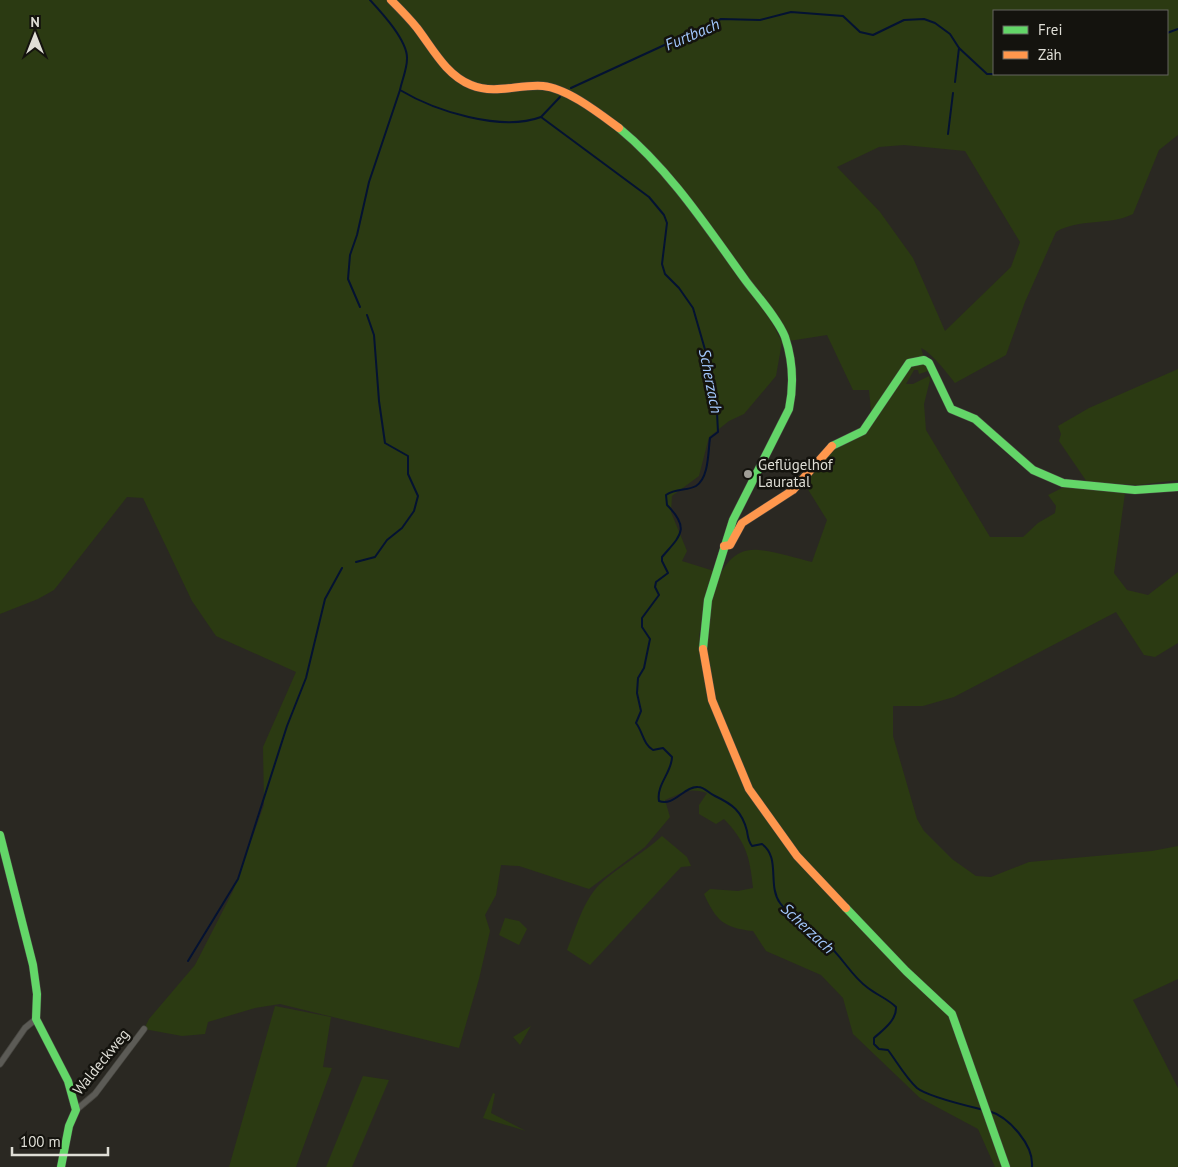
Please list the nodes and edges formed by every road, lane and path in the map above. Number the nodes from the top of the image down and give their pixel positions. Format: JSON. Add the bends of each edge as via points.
{"nodes":[{"id":1,"x":391,"y":0,"type":"edge"},
{"id":2,"x":1178,"y":487,"type":"edge"},
{"id":3,"x":724,"y":546,"type":"junction"},
{"id":4,"x":0,"y":836,"type":"edge"},
{"id":5,"x":36,"y":1019,"type":"junction"},
{"id":6,"x":144,"y":1029,"type":"dead end"},
{"id":7,"x":0,"y":1064,"type":"edge"},
{"id":8,"x":76,"y":1110,"type":"junction"},
{"id":9,"x":61,"y":1167,"type":"edge"},
{"id":10,"x":1006,"y":1167,"type":"edge"}],
"edges":[{"from":1,"to":3,"type":"street","via":[[442,65],[465,83],[494,90],[550,86],[601,114],[632,138],[691,205],[784,335],[793,374],[789,409],[733,520]]},
{"from":2,"to":3,"type":"street","via":[[1134,490],[1063,483],[1033,470],[975,419],[951,409],[930,364],[916,360],[898,378],[863,431],[834,445],[793,490],[742,523],[730,545]]},
{"from":3,"to":10,"type":"street","via":[[708,600],[703,647],[712,700],[750,789],[797,856],[829,892],[952,1014]]},
{"from":4,"to":5,"type":"street","via":[[33,965]]},
{"from":5,"to":7,"type":"street","via":[[25,1028]]},
{"from":5,"to":8,"type":"street","via":[[68,1081]]},
{"from":6,"to":8,"type":"street","name":"Waldeckweg","via":[[95,1094]]},
{"from":8,"to":9,"type":"street","via":[[69,1126]]}]}
